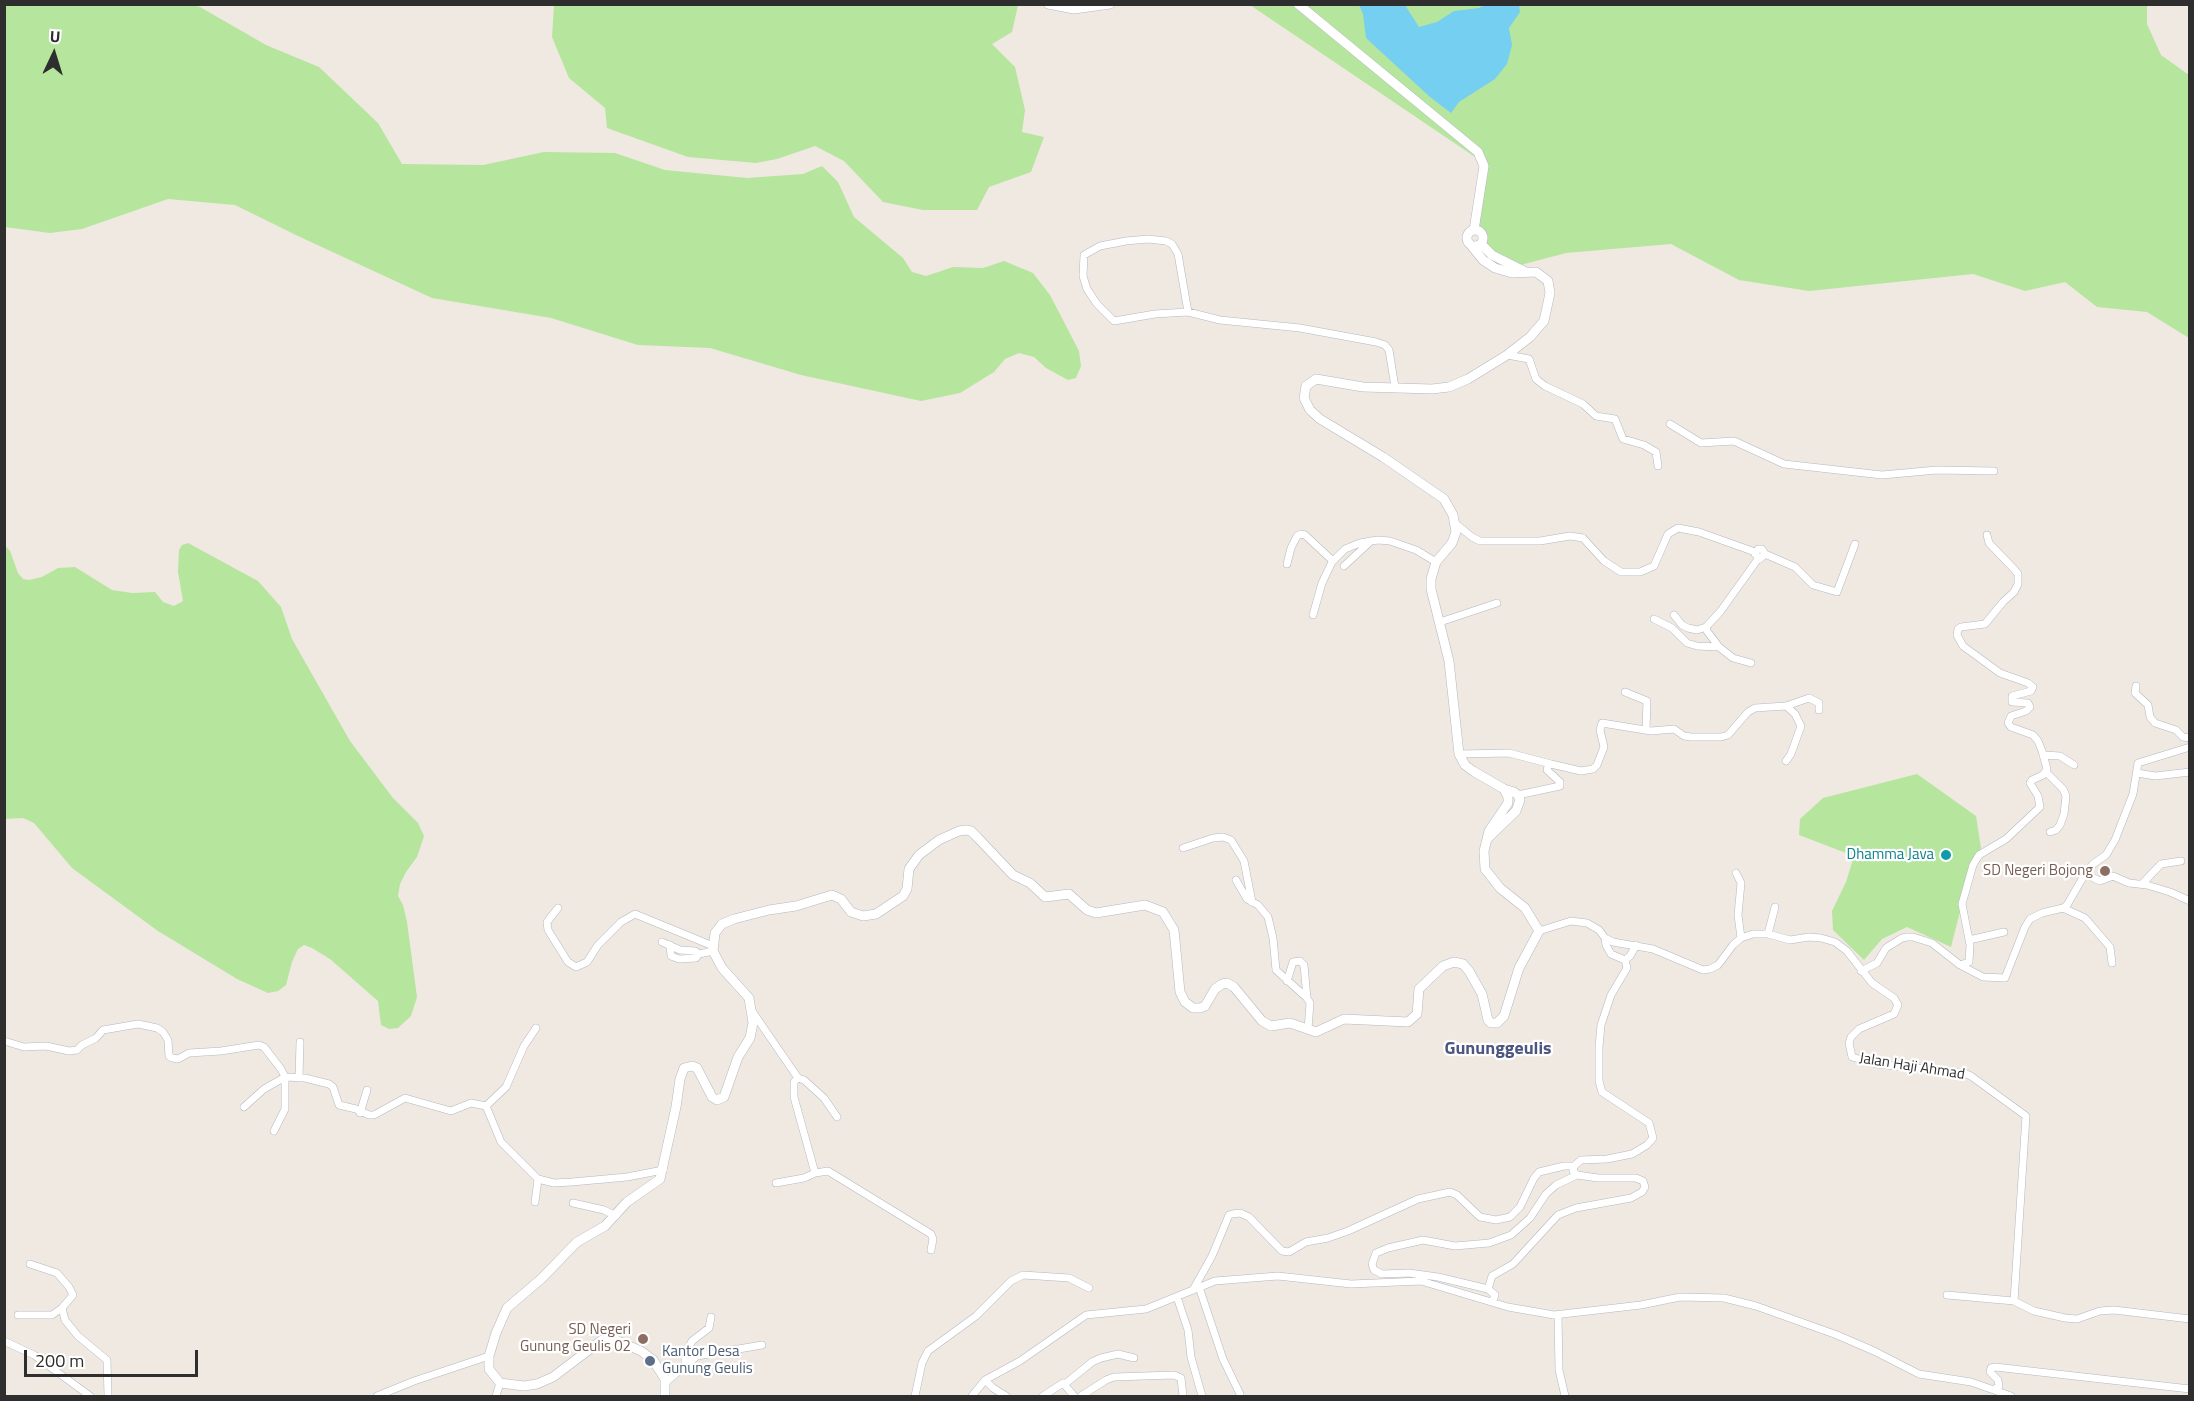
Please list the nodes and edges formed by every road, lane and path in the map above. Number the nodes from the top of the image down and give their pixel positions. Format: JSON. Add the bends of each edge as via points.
{"nodes":[{"id":1,"x":1048,"y":4,"type":"edge"},
{"id":2,"x":1110,"y":4,"type":"edge"},
{"id":3,"x":1298,"y":4,"type":"edge"},
{"id":4,"x":1188,"y":312,"type":"junction"},
{"id":5,"x":1508,"y":355,"type":"junction"},
{"id":6,"x":1395,"y":387,"type":"junction"},
{"id":7,"x":1670,"y":424,"type":"dead end"},
{"id":8,"x":1658,"y":466,"type":"dead end"},
{"id":9,"x":1994,"y":471,"type":"dead end"},
{"id":10,"x":1455,"y":524,"type":"junction"},
{"id":11,"x":1987,"y":535,"type":"dead end"},
{"id":12,"x":1371,"y":541,"type":"junction"},
{"id":13,"x":1855,"y":544,"type":"dead end"},
{"id":14,"x":1760,"y":555,"type":"junction"},
{"id":15,"x":1333,"y":561,"type":"junction"},
{"id":16,"x":1436,"y":562,"type":"junction"},
{"id":17,"x":1287,"y":564,"type":"dead end"},
{"id":18,"x":1344,"y":566,"type":"dead end"},
{"id":19,"x":1497,"y":603,"type":"dead end"},
{"id":20,"x":1313,"y":615,"type":"dead end"},
{"id":21,"x":1674,"y":615,"type":"dead end"},
{"id":22,"x":1654,"y":619,"type":"dead end"},
{"id":23,"x":1440,"y":622,"type":"junction"},
{"id":24,"x":1706,"y":627,"type":"junction"},
{"id":25,"x":1719,"y":647,"type":"junction"},
{"id":26,"x":1751,"y":663,"type":"dead end"},
{"id":27,"x":2136,"y":686,"type":"dead end"},
{"id":28,"x":1625,"y":692,"type":"dead end"},
{"id":29,"x":1786,"y":706,"type":"junction"},
{"id":30,"x":1819,"y":710,"type":"dead end"},
{"id":31,"x":1646,"y":730,"type":"junction"},
{"id":32,"x":2190,"y":738,"type":"edge"},
{"id":33,"x":2190,"y":747,"type":"edge"},
{"id":34,"x":1459,"y":754,"type":"junction"},
{"id":35,"x":2044,"y":755,"type":"junction"},
{"id":36,"x":1786,"y":761,"type":"dead end"},
{"id":37,"x":1551,"y":764,"type":"junction"},
{"id":38,"x":2074,"y":765,"type":"dead end"},
{"id":39,"x":2046,"y":772,"type":"junction"},
{"id":40,"x":2190,"y":772,"type":"edge"},
{"id":41,"x":2137,"y":773,"type":"junction"},
{"id":42,"x":1504,"y":789,"type":"junction"},
{"id":43,"x":1518,"y":795,"type":"junction"},
{"id":44,"x":2050,"y":832,"type":"dead end"},
{"id":45,"x":1486,"y":840,"type":"junction"},
{"id":46,"x":1183,"y":848,"type":"dead end"},
{"id":47,"x":2181,"y":861,"type":"dead end"},
{"id":48,"x":1736,"y":873,"type":"dead end"},
{"id":49,"x":2085,"y":874,"type":"junction"},
{"id":50,"x":1236,"y":880,"type":"dead end"},
{"id":51,"x":2142,"y":884,"type":"junction"},
{"id":52,"x":2190,"y":901,"type":"edge"},
{"id":53,"x":1252,"y":902,"type":"junction"},
{"id":54,"x":1775,"y":907,"type":"dead end"},
{"id":55,"x":558,"y":908,"type":"dead end"},
{"id":56,"x":2062,"y":908,"type":"junction"},
{"id":57,"x":1539,"y":931,"type":"junction"},
{"id":58,"x":2004,"y":932,"type":"dead end"},
{"id":59,"x":1768,"y":934,"type":"junction"},
{"id":60,"x":1605,"y":938,"type":"junction"},
{"id":61,"x":1741,"y":938,"type":"junction"},
{"id":62,"x":1969,"y":939,"type":"junction"},
{"id":63,"x":1636,"y":945,"type":"junction"},
{"id":64,"x":713,"y":948,"type":"junction"},
{"id":65,"x":687,"y":950,"type":"junction"},
{"id":66,"x":699,"y":954,"type":"junction"},
{"id":67,"x":679,"y":959,"type":"junction"},
{"id":68,"x":1625,"y":960,"type":"junction"},
{"id":69,"x":2112,"y":963,"type":"dead end"},
{"id":70,"x":1960,"y":965,"type":"junction"},
{"id":71,"x":1861,"y":971,"type":"junction"},
{"id":72,"x":1287,"y":981,"type":"junction"},
{"id":73,"x":1307,"y":998,"type":"junction"},
{"id":74,"x":752,"y":1011,"type":"junction"},
{"id":75,"x":536,"y":1028,"type":"dead end"},
{"id":76,"x":1308,"y":1029,"type":"junction"},
{"id":77,"x":4,"y":1041,"type":"edge"},
{"id":78,"x":300,"y":1042,"type":"dead end"},
{"id":79,"x":285,"y":1077,"type":"junction"},
{"id":80,"x":299,"y":1078,"type":"junction"},
{"id":81,"x":798,"y":1078,"type":"junction"},
{"id":82,"x":367,"y":1090,"type":"dead end"},
{"id":83,"x":486,"y":1106,"type":"junction"},
{"id":84,"x":244,"y":1107,"type":"dead end"},
{"id":85,"x":360,"y":1113,"type":"junction"},
{"id":86,"x":837,"y":1117,"type":"dead end"},
{"id":87,"x":274,"y":1131,"type":"dead end"},
{"id":88,"x":1574,"y":1166,"type":"junction"},
{"id":89,"x":663,"y":1170,"type":"junction"},
{"id":90,"x":815,"y":1173,"type":"junction"},
{"id":91,"x":1577,"y":1175,"type":"junction"},
{"id":92,"x":538,"y":1179,"type":"junction"},
{"id":93,"x":776,"y":1184,"type":"dead end"},
{"id":94,"x":535,"y":1202,"type":"dead end"},
{"id":95,"x":573,"y":1203,"type":"dead end"},
{"id":96,"x":616,"y":1216,"type":"junction"},
{"id":97,"x":931,"y":1250,"type":"dead end"},
{"id":98,"x":30,"y":1264,"type":"dead end"},
{"id":99,"x":1089,"y":1288,"type":"dead end"},
{"id":100,"x":1196,"y":1288,"type":"junction"},
{"id":101,"x":1488,"y":1289,"type":"junction"},
{"id":102,"x":1947,"y":1295,"type":"dead end"},
{"id":103,"x":1177,"y":1297,"type":"junction"},
{"id":104,"x":2014,"y":1301,"type":"junction"},
{"id":105,"x":1492,"y":1302,"type":"junction"},
{"id":106,"x":62,"y":1308,"type":"junction"},
{"id":107,"x":18,"y":1315,"type":"dead end"},
{"id":108,"x":1558,"y":1315,"type":"junction"},
{"id":109,"x":711,"y":1317,"type":"dead end"},
{"id":110,"x":2190,"y":1319,"type":"edge"},
{"id":111,"x":4,"y":1341,"type":"edge"},
{"id":112,"x":762,"y":1346,"type":"dead end"},
{"id":113,"x":489,"y":1356,"type":"junction"},
{"id":114,"x":1134,"y":1358,"type":"dead end"},
{"id":115,"x":685,"y":1364,"type":"junction"},
{"id":116,"x":985,"y":1380,"type":"junction"},
{"id":117,"x":666,"y":1382,"type":"junction"},
{"id":118,"x":500,"y":1383,"type":"junction"},
{"id":119,"x":1065,"y":1384,"type":"junction"},
{"id":120,"x":1994,"y":1389,"type":"junction"},
{"id":121,"x":2190,"y":1389,"type":"edge"},
{"id":122,"x":1240,"y":1394,"type":"dead end"},
{"id":123,"x":90,"y":1396,"type":"edge"},
{"id":124,"x":108,"y":1396,"type":"edge"},
{"id":125,"x":377,"y":1396,"type":"edge"},
{"id":126,"x":496,"y":1396,"type":"edge"},
{"id":127,"x":665,"y":1396,"type":"edge"},
{"id":128,"x":915,"y":1396,"type":"edge"},
{"id":129,"x":972,"y":1396,"type":"edge"},
{"id":130,"x":1006,"y":1396,"type":"edge"},
{"id":131,"x":1043,"y":1396,"type":"edge"},
{"id":132,"x":1074,"y":1396,"type":"edge"},
{"id":133,"x":1081,"y":1396,"type":"edge"},
{"id":134,"x":1183,"y":1396,"type":"edge"},
{"id":135,"x":1202,"y":1396,"type":"edge"},
{"id":136,"x":1565,"y":1396,"type":"edge"},
{"id":137,"x":2011,"y":1396,"type":"edge"}],
"edges":[{"from":1,"to":2,"type":"main road","via":[[1074,9]]},
{"from":3,"to":5,"type":"main road","via":[[1478,152],[1484,166],[1474,230],[1468,236],[1496,258],[1524,271],[1536,272],[1551,287],[1541,327]]},
{"from":4,"to":4,"type":"street","via":[[1114,321],[1087,289],[1084,255],[1100,246],[1148,238],[1172,244],[1178,254]]},
{"from":4,"to":6,"type":"street","via":[[1383,344],[1390,354]]},
{"from":5,"to":6,"type":"main road","via":[[1449,387]]},
{"from":5,"to":8,"type":"street","via":[[1529,359],[1536,379],[1545,386],[1583,404],[1596,416],[1615,419],[1623,439],[1656,453]]},
{"from":6,"to":10,"type":"main road","via":[[1363,387],[1316,379],[1306,386],[1304,398],[1320,419],[1444,498]]},
{"from":7,"to":9,"type":"street","via":[[1701,443],[1734,441],[1794,466],[1882,475],[1936,470]]},
{"from":10,"to":14,"type":"street","via":[[1480,541],[1583,538],[1604,561],[1621,572],[1640,572],[1654,566],[1668,534],[1678,528]]},
{"from":10,"to":16,"type":"main road","via":[[1452,543]]},
{"from":11,"to":35,"type":"street","via":[[1989,543],[2014,568],[2018,584],[1984,624],[1958,628],[1958,639],[2000,673],[2033,686],[2031,691],[2011,696],[2012,702],[2027,702],[2030,707],[2011,716],[2008,723],[2036,738]]},
{"from":12,"to":15,"type":"street","via":[[1345,549]]},
{"from":12,"to":16,"type":"street","via":[[1401,544]]},
{"from":12,"to":18,"type":"street"},
{"from":13,"to":14,"type":"street","via":[[1837,592],[1813,585],[1795,567]]},
{"from":14,"to":24,"type":"street"},
{"from":15,"to":17,"type":"street","via":[[1300,534]]},
{"from":15,"to":20,"type":"street"},
{"from":16,"to":23,"type":"main road","via":[[1431,579]]},
{"from":19,"to":23,"type":"street"},
{"from":21,"to":24,"type":"street","via":[[1688,628]]},
{"from":22,"to":25,"type":"street","via":[[1672,628],[1687,643]]},
{"from":23,"to":34,"type":"main road","via":[[1449,661]]},
{"from":24,"to":25,"type":"street"},
{"from":25,"to":26,"type":"street","via":[[1733,658]]},
{"from":27,"to":32,"type":"street","via":[[2135,693],[2148,705],[2155,723]]},
{"from":28,"to":31,"type":"street","via":[[1647,701]]},
{"from":29,"to":30,"type":"street","via":[[1809,698],[1817,701]]},
{"from":29,"to":31,"type":"street","via":[[1753,709],[1728,735],[1721,737],[1691,737],[1674,729]]},
{"from":29,"to":36,"type":"street","via":[[1801,726]]},
{"from":31,"to":37,"type":"street","via":[[1602,723],[1604,747],[1593,769],[1581,771]]},
{"from":33,"to":41,"type":"street","via":[[2141,760]]},
{"from":34,"to":37,"type":"street","via":[[1509,753]]},
{"from":34,"to":42,"type":"main road","via":[[1465,765]]},
{"from":35,"to":38,"type":"street","via":[[2060,756]]},
{"from":35,"to":39,"type":"street"},
{"from":37,"to":43,"type":"street","via":[[1547,770],[1560,782],[1560,787]]},
{"from":39,"to":44,"type":"street","via":[[2066,796],[2060,825]]},
{"from":39,"to":62,"type":"street","via":[[2030,783],[2039,799],[2038,809],[2006,839],[1979,855],[1973,865],[1962,904]]},
{"from":40,"to":41,"type":"street","via":[[2155,776]]},
{"from":41,"to":49,"type":"street","via":[[2133,794],[2111,847]]},
{"from":42,"to":43,"type":"main road"},
{"from":42,"to":45,"type":"main road","via":[[1508,803]]},
{"from":43,"to":45,"type":"main road","via":[[1516,811]]},
{"from":45,"to":57,"type":"main road","via":[[1485,869],[1525,908]]},
{"from":46,"to":53,"type":"street","via":[[1220,837],[1231,840],[1244,861]]},
{"from":47,"to":51,"type":"street","via":[[2161,864]]},
{"from":48,"to":61,"type":"street","via":[[1741,883]]},
{"from":49,"to":51,"type":"street","via":[[2100,881],[2113,876]]},
{"from":49,"to":56,"type":"street"},
{"from":50,"to":53,"type":"street"},
{"from":51,"to":52,"type":"street"},
{"from":53,"to":72,"type":"street","via":[[1268,917],[1275,967]]},
{"from":54,"to":59,"type":"street"},
{"from":55,"to":64,"type":"street","via":[[547,922],[548,930],[568,962],[576,967],[587,962],[621,922],[635,914]]},
{"from":56,"to":69,"type":"street","via":[[2085,918],[2110,947]]},
{"from":56,"to":70,"type":"street","via":[[2030,919],[2006,978],[1983,977]]},
{"from":57,"to":60,"type":"street","via":[[1579,921],[1593,925]]},
{"from":57,"to":76,"type":"main road","via":[[1519,968],[1504,1016],[1497,1023],[1488,1020],[1482,994],[1469,971],[1463,964],[1451,962],[1419,989],[1417,1014],[1408,1022],[1353,1019],[1318,1031]]},
{"from":58,"to":62,"type":"street"},
{"from":59,"to":61,"type":"street","name":"Jalan Haji Ahmad"},
{"from":59,"to":71,"type":"street","name":"Jalan Haji Ahmad","via":[[1790,940],[1813,937],[1834,942],[1847,951]]},
{"from":60,"to":63,"type":"street"},
{"from":60,"to":68,"type":"street","via":[[1611,954]]},
{"from":61,"to":63,"type":"street","via":[[1718,965],[1706,970]]},
{"from":62,"to":70,"type":"street","via":[[1969,961]]},
{"from":63,"to":68,"type":"street"},
{"from":64,"to":66,"type":"street"},
{"from":64,"to":74,"type":"main road","via":[[723,968],[749,998]]},
{"from":64,"to":76,"type":"main road","via":[[718,928],[734,919],[832,895],[841,899],[851,912],[863,916],[876,914],[904,894],[909,869],[920,855],[939,840],[966,830],[972,831],[1013,875],[1030,883],[1045,897],[1069,894],[1096,913],[1145,904],[1163,912],[1174,930],[1180,992],[1191,1007],[1205,1006],[1219,985],[1227,983],[1266,1025],[1290,1023]]},
{"from":65,"to":66,"type":"street"},
{"from":65,"to":67,"type":"street"},
{"from":65,"to":67,"type":"street","via":[[666,944],[671,956]]},
{"from":66,"to":67,"type":"street","via":[[696,958]]},
{"from":68,"to":88,"type":"street","via":[[1627,968],[1601,1025],[1599,1081],[1602,1092],[1649,1123],[1653,1138],[1632,1154],[1607,1160],[1581,1160]]},
{"from":70,"to":71,"type":"street","via":[[1932,943],[1907,937],[1886,948],[1877,963]]},
{"from":71,"to":104,"type":"street","name":"Jalan Haji Ahmad","via":[[1878,989],[1894,998],[1898,1007],[1894,1014],[1859,1029],[1851,1037],[1852,1057],[1876,1064],[1964,1073],[2026,1116]]},
{"from":72,"to":73,"type":"street"},
{"from":72,"to":73,"type":"street","via":[[1293,962],[1304,965]]},
{"from":73,"to":76,"type":"street","via":[[1311,1006]]},
{"from":74,"to":81,"type":"street"},
{"from":74,"to":89,"type":"main road","via":[[750,1038],[738,1057],[724,1097],[712,1097],[697,1068],[682,1071]]},
{"from":75,"to":83,"type":"street","via":[[506,1088]]},
{"from":77,"to":79,"type":"street","via":[[24,1047],[77,1050],[103,1030],[138,1024],[163,1032],[172,1058],[259,1045]]},
{"from":78,"to":80,"type":"street"},
{"from":79,"to":80,"type":"street"},
{"from":79,"to":84,"type":"street"},
{"from":79,"to":87,"type":"street","via":[[285,1108]]},
{"from":80,"to":85,"type":"street","via":[[329,1084],[339,1106]]},
{"from":81,"to":86,"type":"street","via":[[824,1098]]},
{"from":81,"to":90,"type":"street","via":[[794,1082],[794,1097]]},
{"from":82,"to":85,"type":"street"},
{"from":83,"to":85,"type":"street","via":[[471,1103],[451,1111],[405,1098],[374,1115]]},
{"from":83,"to":92,"type":"street","via":[[501,1142]]},
{"from":88,"to":91,"type":"street"},
{"from":88,"to":100,"type":"street","via":[[1539,1172],[1520,1207],[1510,1216],[1496,1220],[1480,1217],[1450,1192],[1418,1199],[1289,1252],[1282,1251],[1248,1217],[1234,1213],[1229,1215]]},
{"from":89,"to":92,"type":"street","via":[[572,1182]]},
{"from":89,"to":96,"type":"main road","via":[[659,1180],[627,1202]]},
{"from":90,"to":93,"type":"street"},
{"from":90,"to":97,"type":"street","via":[[824,1170],[835,1174],[931,1234]]},
{"from":91,"to":101,"type":"street","via":[[1636,1178],[1646,1186],[1631,1198],[1558,1215],[1513,1264],[1492,1276]]},
{"from":91,"to":101,"type":"street","via":[[1546,1194],[1530,1218],[1511,1235],[1489,1243],[1455,1246],[1423,1239],[1376,1253],[1372,1264],[1382,1274],[1438,1277]]},
{"from":92,"to":94,"type":"street"},
{"from":95,"to":96,"type":"street"},
{"from":96,"to":113,"type":"main road","via":[[583,1237],[507,1308]]},
{"from":98,"to":106,"type":"street","via":[[64,1280],[73,1295]]},
{"from":99,"to":128,"type":"street","via":[[1069,1278],[1023,1275],[1011,1281],[976,1316],[928,1351]]},
{"from":100,"to":103,"type":"street"},
{"from":100,"to":105,"type":"street","via":[[1215,1281],[1278,1276],[1360,1285],[1415,1281]]},
{"from":100,"to":122,"type":"street"},
{"from":101,"to":105,"type":"street","via":[[1495,1295]]},
{"from":102,"to":104,"type":"street"},
{"from":103,"to":116,"type":"street","via":[[1140,1310],[1086,1315]]},
{"from":103,"to":135,"type":"street"},
{"from":104,"to":110,"type":"street","via":[[2034,1311],[2065,1318],[2114,1310]]},
{"from":105,"to":108,"type":"street"},
{"from":106,"to":107,"type":"street","via":[[49,1315]]},
{"from":106,"to":124,"type":"street","via":[[69,1327],[107,1360]]},
{"from":108,"to":120,"type":"street","via":[[1680,1298],[1724,1298],[1830,1332],[1918,1374]]},
{"from":108,"to":136,"type":"street","via":[[1559,1370]]},
{"from":109,"to":115,"type":"street","via":[[709,1328],[692,1341]]},
{"from":111,"to":123,"type":"street","via":[[34,1355]]},
{"from":112,"to":115,"type":"street","via":[[697,1356]]},
{"from":113,"to":118,"type":"main road","via":[[490,1373]]},
{"from":113,"to":125,"type":"street"},
{"from":114,"to":119,"type":"street","via":[[1118,1354],[1101,1358]]},
{"from":115,"to":117,"type":"street"},
{"from":116,"to":129,"type":"street"},
{"from":116,"to":130,"type":"street"},
{"from":117,"to":118,"type":"main road","via":[[650,1357],[609,1339],[596,1343],[567,1368],[542,1382],[524,1386]]},
{"from":117,"to":127,"type":"main road"},
{"from":118,"to":126,"type":"street"},
{"from":119,"to":131,"type":"street"},
{"from":119,"to":132,"type":"street"},
{"from":120,"to":121,"type":"street","via":[[1999,1386],[1990,1372],[1994,1367]]},
{"from":120,"to":137,"type":"street"},
{"from":133,"to":134,"type":"street","via":[[1114,1377],[1174,1375],[1181,1378]]}]}
